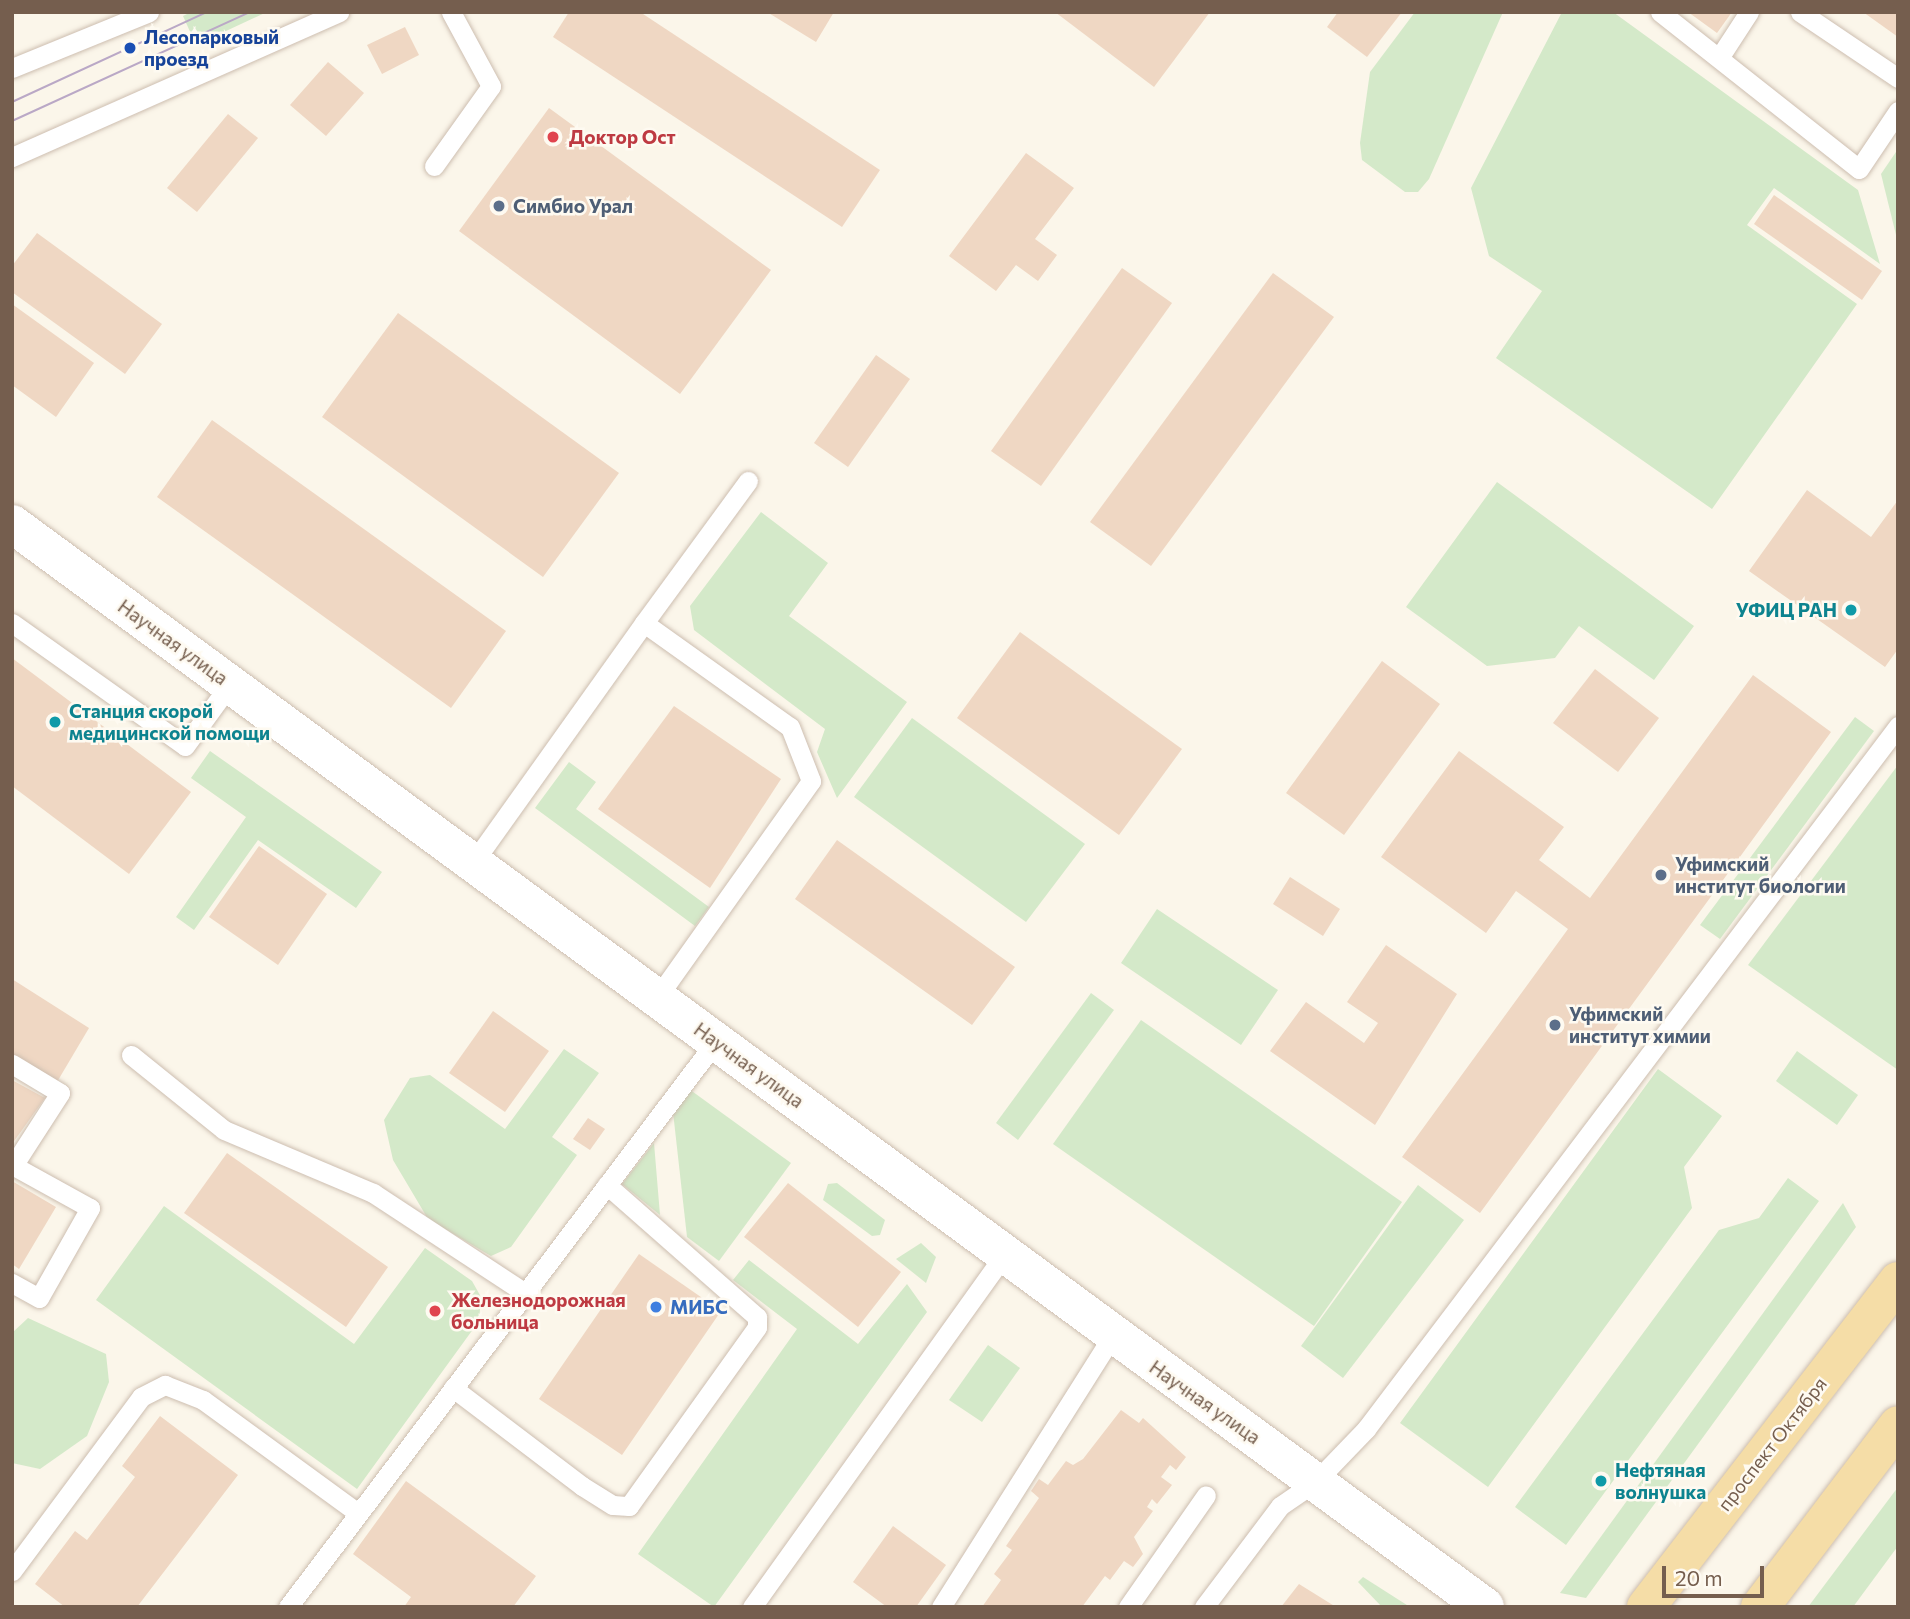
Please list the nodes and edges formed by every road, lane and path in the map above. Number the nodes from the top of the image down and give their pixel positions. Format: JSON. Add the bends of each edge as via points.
{"nodes":[{"id":1,"x":149,"y":12,"type":"edge"},
{"id":2,"x":339,"y":12,"type":"edge"},
{"id":3,"x":451,"y":12,"type":"edge"},
{"id":4,"x":1660,"y":12,"type":"edge"},
{"id":5,"x":1749,"y":12,"type":"edge"},
{"id":6,"x":1800,"y":12,"type":"edge"},
{"id":7,"x":1718,"y":58,"type":"junction"},
{"id":8,"x":12,"y":68,"type":"edge"},
{"id":9,"x":1898,"y":78,"type":"edge"},
{"id":10,"x":1898,"y":110,"type":"edge"},
{"id":11,"x":12,"y":157,"type":"edge"},
{"id":12,"x":434,"y":166,"type":"dead end"},
{"id":13,"x":748,"y":481,"type":"dead end"},
{"id":14,"x":12,"y":524,"type":"edge"},
{"id":15,"x":12,"y":623,"type":"edge"},
{"id":16,"x":644,"y":623,"type":"junction"},
{"id":17,"x":230,"y":684,"type":"junction"},
{"id":18,"x":1898,"y":726,"type":"edge"},
{"id":19,"x":475,"y":860,"type":"junction"},
{"id":20,"x":657,"y":998,"type":"junction"},
{"id":21,"x":716,"y":1041,"type":"junction"},
{"id":22,"x":131,"y":1055,"type":"dead end"},
{"id":23,"x":12,"y":1064,"type":"edge"},
{"id":24,"x":13,"y":1165,"type":"edge"},
{"id":25,"x":607,"y":1185,"type":"junction"},
{"id":26,"x":1003,"y":1256,"type":"junction"},
{"id":27,"x":1898,"y":1281,"type":"edge"},
{"id":28,"x":12,"y":1283,"type":"edge"},
{"id":29,"x":525,"y":1293,"type":"junction"},
{"id":30,"x":1112,"y":1337,"type":"junction"},
{"id":31,"x":453,"y":1388,"type":"junction"},
{"id":32,"x":1898,"y":1425,"type":"edge"},
{"id":33,"x":1315,"y":1482,"type":"junction"},
{"id":34,"x":1206,"y":1495,"type":"dead end"},
{"id":35,"x":358,"y":1513,"type":"junction"},
{"id":36,"x":12,"y":1571,"type":"edge"},
{"id":37,"x":288,"y":1607,"type":"edge"},
{"id":38,"x":752,"y":1607,"type":"edge"},
{"id":39,"x":941,"y":1607,"type":"edge"},
{"id":40,"x":1128,"y":1607,"type":"edge"},
{"id":41,"x":1204,"y":1607,"type":"edge"},
{"id":42,"x":1485,"y":1607,"type":"edge"},
{"id":43,"x":1646,"y":1607,"type":"edge"},
{"id":44,"x":1760,"y":1607,"type":"edge"}],
"edges":[{"from":1,"to":8,"type":"lane"},
{"from":2,"to":11,"type":"lane"},
{"from":3,"to":12,"type":"lane","via":[[491,86]]},
{"from":4,"to":7,"type":"lane"},
{"from":5,"to":7,"type":"lane"},
{"from":6,"to":9,"type":"lane"},
{"from":7,"to":10,"type":"lane","via":[[1858,169]]},
{"from":13,"to":16,"type":"lane"},
{"from":14,"to":17,"type":"street","name":"Научная улица"},
{"from":15,"to":17,"type":"lane","via":[[185,746]]},
{"from":16,"to":19,"type":"lane"},
{"from":16,"to":20,"type":"lane","via":[[790,727],[811,780]]},
{"from":17,"to":19,"type":"street","name":"Научная улица"},
{"from":18,"to":33,"type":"lane","via":[[1366,1429]]},
{"from":19,"to":20,"type":"street","name":"Научная улица"},
{"from":20,"to":21,"type":"street","name":"Научная улица"},
{"from":21,"to":25,"type":"lane"},
{"from":21,"to":26,"type":"street","name":"Научная улица"},
{"from":22,"to":29,"type":"lane","via":[[224,1130],[373,1193]]},
{"from":23,"to":24,"type":"lane","via":[[60,1093]]},
{"from":24,"to":28,"type":"lane","via":[[90,1208],[39,1298]]},
{"from":25,"to":29,"type":"lane"},
{"from":25,"to":31,"type":"lane","via":[[757,1317],[757,1327],[629,1506],[613,1505],[582,1486]]},
{"from":26,"to":30,"type":"street","name":"Научная улица"},
{"from":26,"to":38,"type":"lane"},
{"from":27,"to":43,"type":"main road","name":"проспект Октября"},
{"from":29,"to":31,"type":"lane"},
{"from":30,"to":33,"type":"street","name":"Научная улица"},
{"from":30,"to":39,"type":"lane"},
{"from":31,"to":35,"type":"lane"},
{"from":32,"to":44,"type":"main road"},
{"from":33,"to":41,"type":"lane","via":[[1280,1506]]},
{"from":33,"to":42,"type":"street","name":"Научная улица"},
{"from":34,"to":40,"type":"lane"},
{"from":35,"to":36,"type":"lane","via":[[203,1400],[165,1385],[141,1397]]},
{"from":35,"to":37,"type":"lane"}]}
